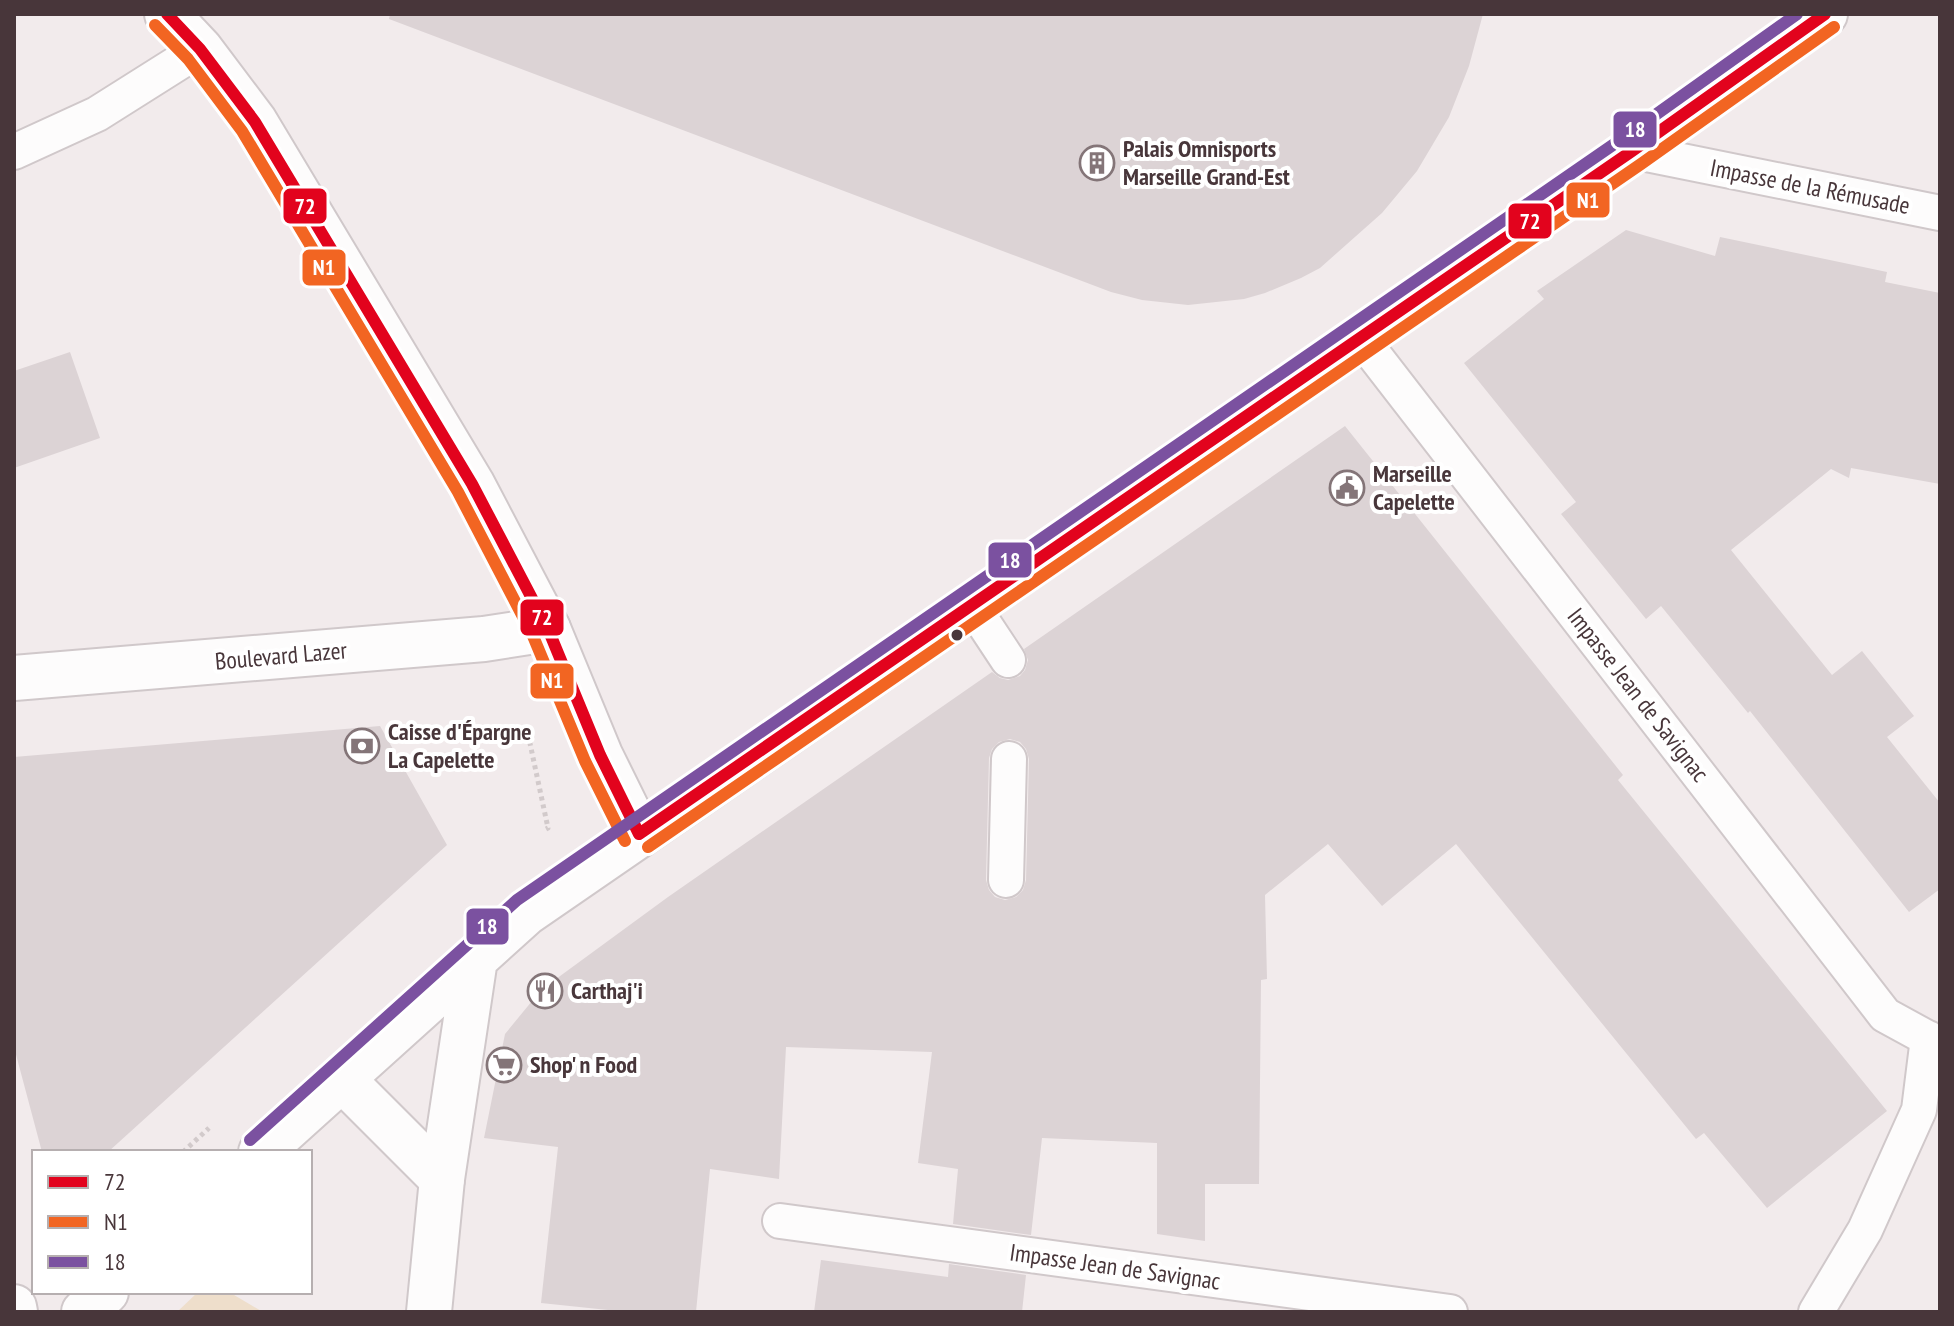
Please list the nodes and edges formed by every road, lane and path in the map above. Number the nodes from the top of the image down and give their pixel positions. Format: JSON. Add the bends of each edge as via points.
{"nodes":[{"id":1,"x":167,"y":14,"type":"edge"},
{"id":2,"x":1825,"y":14,"type":"edge"},
{"id":3,"x":200,"y":49,"type":"junction"},
{"id":4,"x":1632,"y":151,"type":"junction"},
{"id":5,"x":14,"y":152,"type":"edge"},
{"id":6,"x":1940,"y":213,"type":"edge"},
{"id":7,"x":1360,"y":337,"type":"junction"},
{"id":8,"x":971,"y":604,"type":"junction"},
{"id":9,"x":548,"y":629,"type":"junction"},
{"id":10,"x":1008,"y":660,"type":"dead end"},
{"id":11,"x":14,"y":678,"type":"edge"},
{"id":12,"x":525,"y":724,"type":"dead end"},
{"id":13,"x":1009,"y":759,"type":"dead end"},
{"id":14,"x":639,"y":834,"type":"junction"},
{"id":15,"x":536,"y":838,"type":"dead end"},
{"id":16,"x":1006,"y":880,"type":"dead end"},
{"id":17,"x":475,"y":959,"type":"junction"},
{"id":18,"x":1934,"y":1041,"type":"edge"},
{"id":19,"x":342,"y":1079,"type":"junction"},
{"id":20,"x":218,"y":1121,"type":"dead end"},
{"id":21,"x":185,"y":1150,"type":"edge"},
{"id":22,"x":263,"y":1150,"type":"edge"},
{"id":23,"x":442,"y":1179,"type":"junction"},
{"id":24,"x":780,"y":1221,"type":"dead end"},
{"id":25,"x":104,"y":1294,"type":"edge"},
{"id":26,"x":84,"y":1312,"type":"edge"},
{"id":27,"x":429,"y":1312,"type":"edge"},
{"id":28,"x":1450,"y":1312,"type":"edge"},
{"id":29,"x":1816,"y":1312,"type":"edge"}],
"edges":[{"from":1,"to":3,"type":"street"},
{"from":2,"to":4,"type":"street"},
{"from":3,"to":5,"type":"lane","via":[[97,114]]},
{"from":3,"to":9,"type":"street","via":[[309,207],[472,484]]},
{"from":4,"to":6,"type":"lane","name":"Impasse de la Rémusade"},
{"from":4,"to":7,"type":"street"},
{"from":7,"to":8,"type":"street"},
{"from":7,"to":18,"type":"lane","name":"Impasse Jean de Savignac","via":[[1885,1015]]},
{"from":8,"to":10,"type":"lane"},
{"from":8,"to":14,"type":"street"},
{"from":9,"to":11,"type":"street","name":"Boulevard Lazer","via":[[484,639]]},
{"from":9,"to":14,"type":"street"},
{"from":12,"to":15,"type":"path","via":[[548,828]]},
{"from":13,"to":16,"type":"lane"},
{"from":14,"to":17,"type":"street","via":[[526,913]]},
{"from":17,"to":19,"type":"street"},
{"from":17,"to":23,"type":"street"},
{"from":18,"to":29,"type":"lane","name":"Impasse Jean de Savignac","via":[[1919,1110],[1865,1230]]},
{"from":19,"to":22,"type":"street"},
{"from":19,"to":23,"type":"street"},
{"from":20,"to":21,"type":"path"},
{"from":23,"to":27,"type":"street"},
{"from":24,"to":28,"type":"lane","name":"Impasse Jean de Savignac"},
{"from":25,"to":26,"type":"street"}]}
